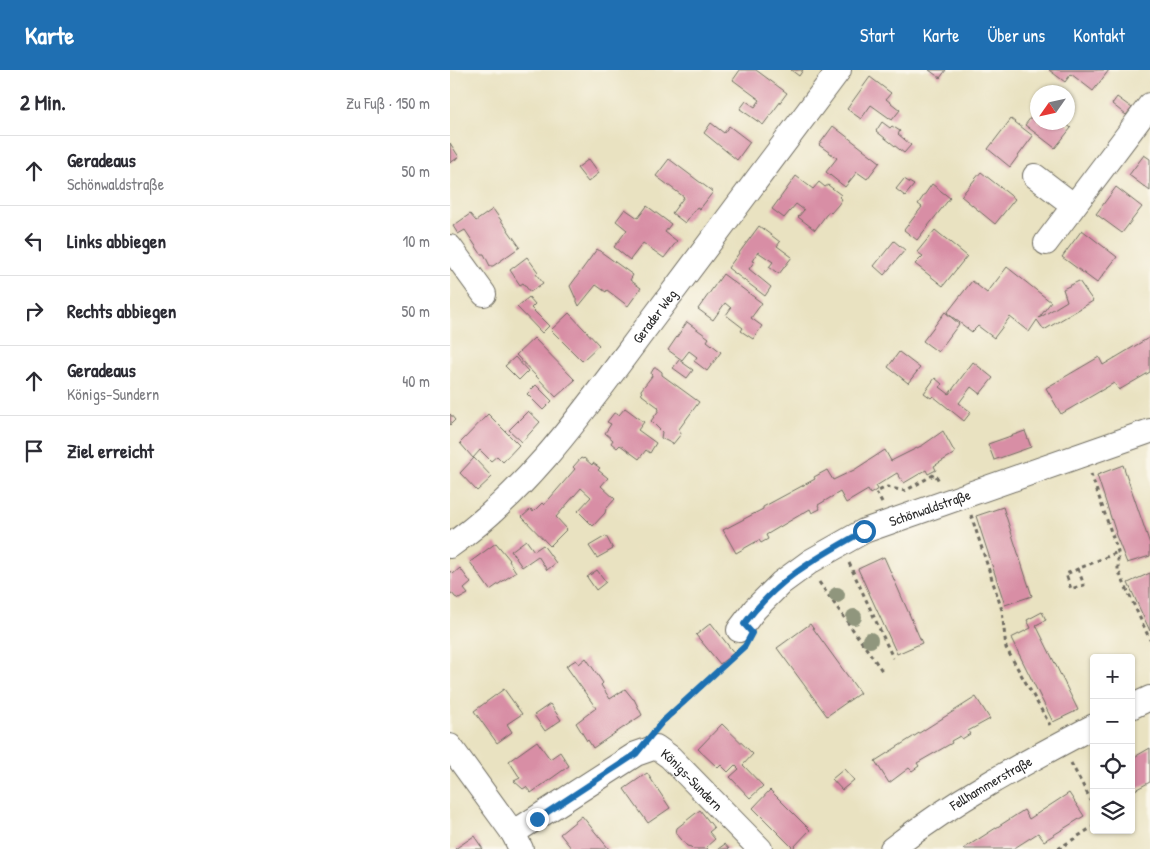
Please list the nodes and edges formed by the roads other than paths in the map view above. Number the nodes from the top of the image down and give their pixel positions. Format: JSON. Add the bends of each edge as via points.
{"nodes":[{"id":1,"x":839,"y":70,"type":"edge"},
{"id":2,"x":1150,"y":105,"type":"edge"},
{"id":3,"x":1036,"y":176,"type":"dead end"},
{"id":4,"x":1074,"y":205,"type":"junction"},
{"id":5,"x":1046,"y":243,"type":"dead end"},
{"id":6,"x":450,"y":247,"type":"edge"},
{"id":7,"x":484,"y":294,"type":"dead end"},
{"id":8,"x":1150,"y":431,"type":"edge"},
{"id":9,"x":450,"y":546,"type":"edge"},
{"id":10,"x":741,"y":627,"type":"road end"},
{"id":11,"x":1150,"y":698,"type":"edge"},
{"id":12,"x":1135,"y":705,"type":"edge"},
{"id":13,"x":1090,"y":730,"type":"edge"},
{"id":14,"x":450,"y":746,"type":"edge"},
{"id":15,"x":517,"y":841,"type":"edge"},
{"id":16,"x":760,"y":849,"type":"edge"},
{"id":17,"x":892,"y":849,"type":"edge"}],
"edges":[{"from":1,"to":9,"type":"street","name":"Gerader Weg","via":[[542,463],[477,526]]},
{"from":2,"to":4,"type":"street"},
{"from":3,"to":4,"type":"street"},
{"from":4,"to":5,"type":"street"},
{"from":6,"to":7,"type":"street"},
{"from":8,"to":10,"type":"street","name":"Schönwaldstraße","via":[[864,531],[811,561],[781,583]]},
{"from":11,"to":12,"type":"street"},
{"from":13,"to":17,"type":"street","name":"Fellhammerstraße","via":[[1065,752],[993,780],[918,828]]},
{"from":14,"to":15,"type":"street"},
{"from":15,"to":16,"type":"street","name":"Königs-Sundern","via":[[636,754],[656,748],[670,757]]}]}
